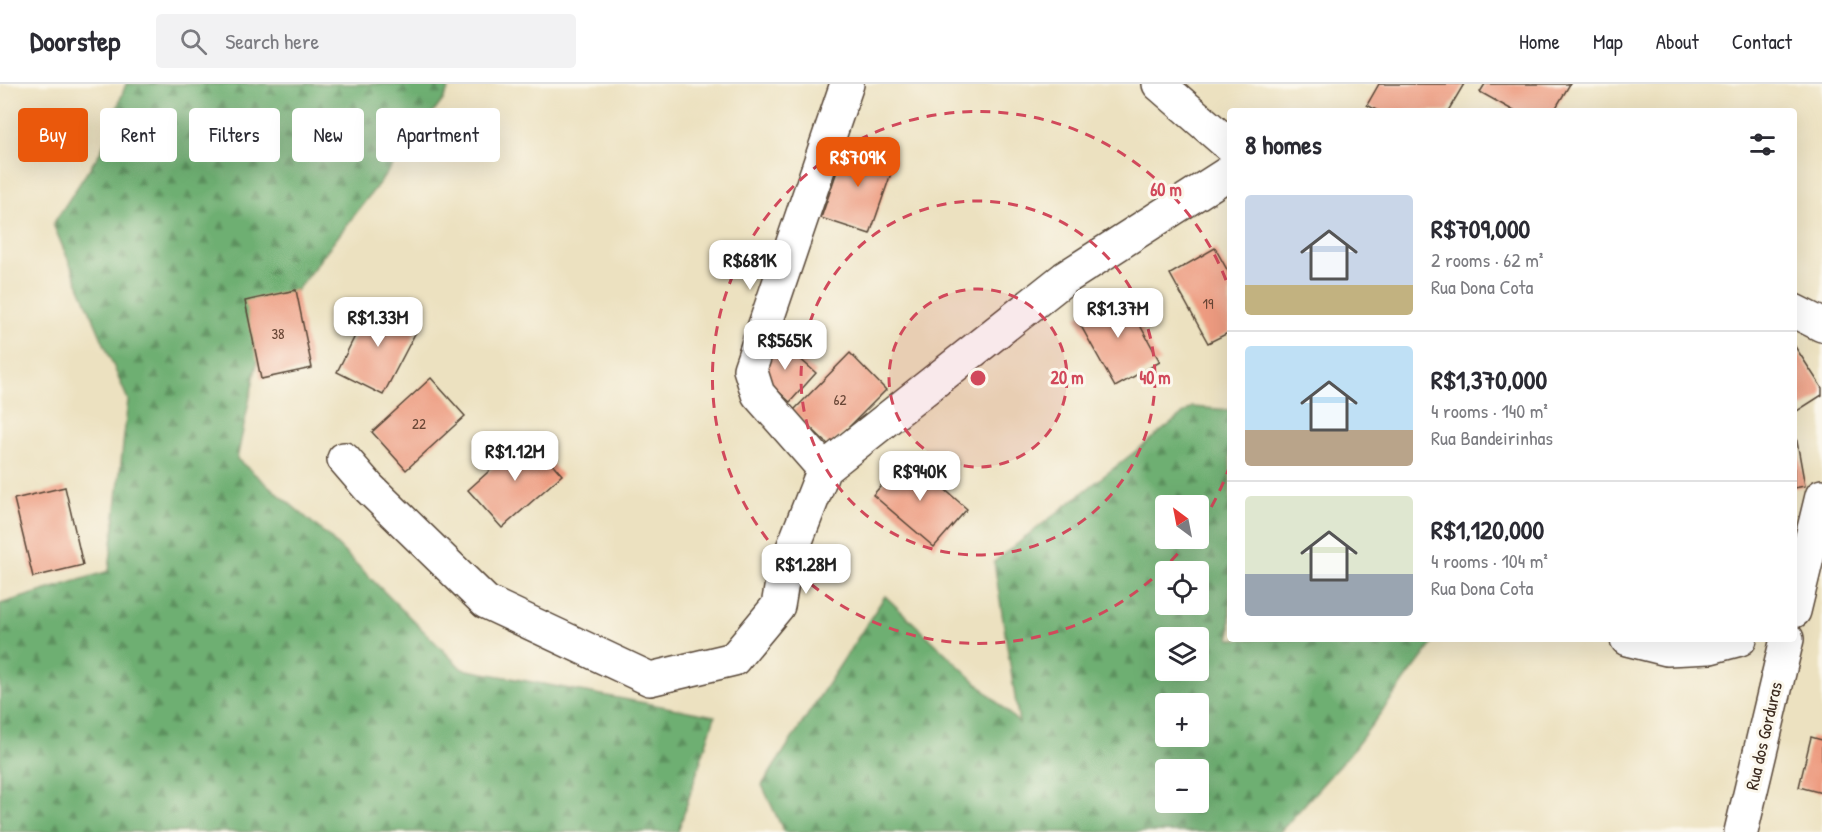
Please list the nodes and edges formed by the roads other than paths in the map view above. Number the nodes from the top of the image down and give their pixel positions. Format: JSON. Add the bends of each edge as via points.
{"nodes":[{"id":1,"x":846,"y":84,"type":"edge"},
{"id":2,"x":1159,"y":84,"type":"edge"},
{"id":3,"x":1227,"y":143,"type":"edge"},
{"id":4,"x":1227,"y":174,"type":"edge"},
{"id":5,"x":1797,"y":312,"type":"edge"},
{"id":6,"x":1822,"y":325,"type":"edge"},
{"id":7,"x":344,"y":459,"type":"dead end"},
{"id":8,"x":824,"y":469,"type":"junction"},
{"id":9,"x":1822,"y":496,"type":"edge"},
{"id":10,"x":1797,"y":599,"type":"edge"},
{"id":11,"x":1639,"y":642,"type":"edge"},
{"id":12,"x":1729,"y":642,"type":"edge"},
{"id":13,"x":1786,"y":642,"type":"edge"},
{"id":14,"x":1741,"y":832,"type":"edge"}],
"edges":[{"from":1,"to":8,"type":"street","via":[[750,369],[758,394]]},
{"from":2,"to":3,"type":"street"},
{"from":4,"to":8,"type":"street","via":[[1065,278]]},
{"from":5,"to":6,"type":"street"},
{"from":7,"to":8,"type":"street","via":[[486,602],[650,679],[734,659],[778,606],[784,571]]},
{"from":9,"to":10,"type":"street"},
{"from":11,"to":12,"type":"street","via":[[1667,649]]},
{"from":13,"to":14,"type":"street","name":"Rua dos Gorduras"}]}
